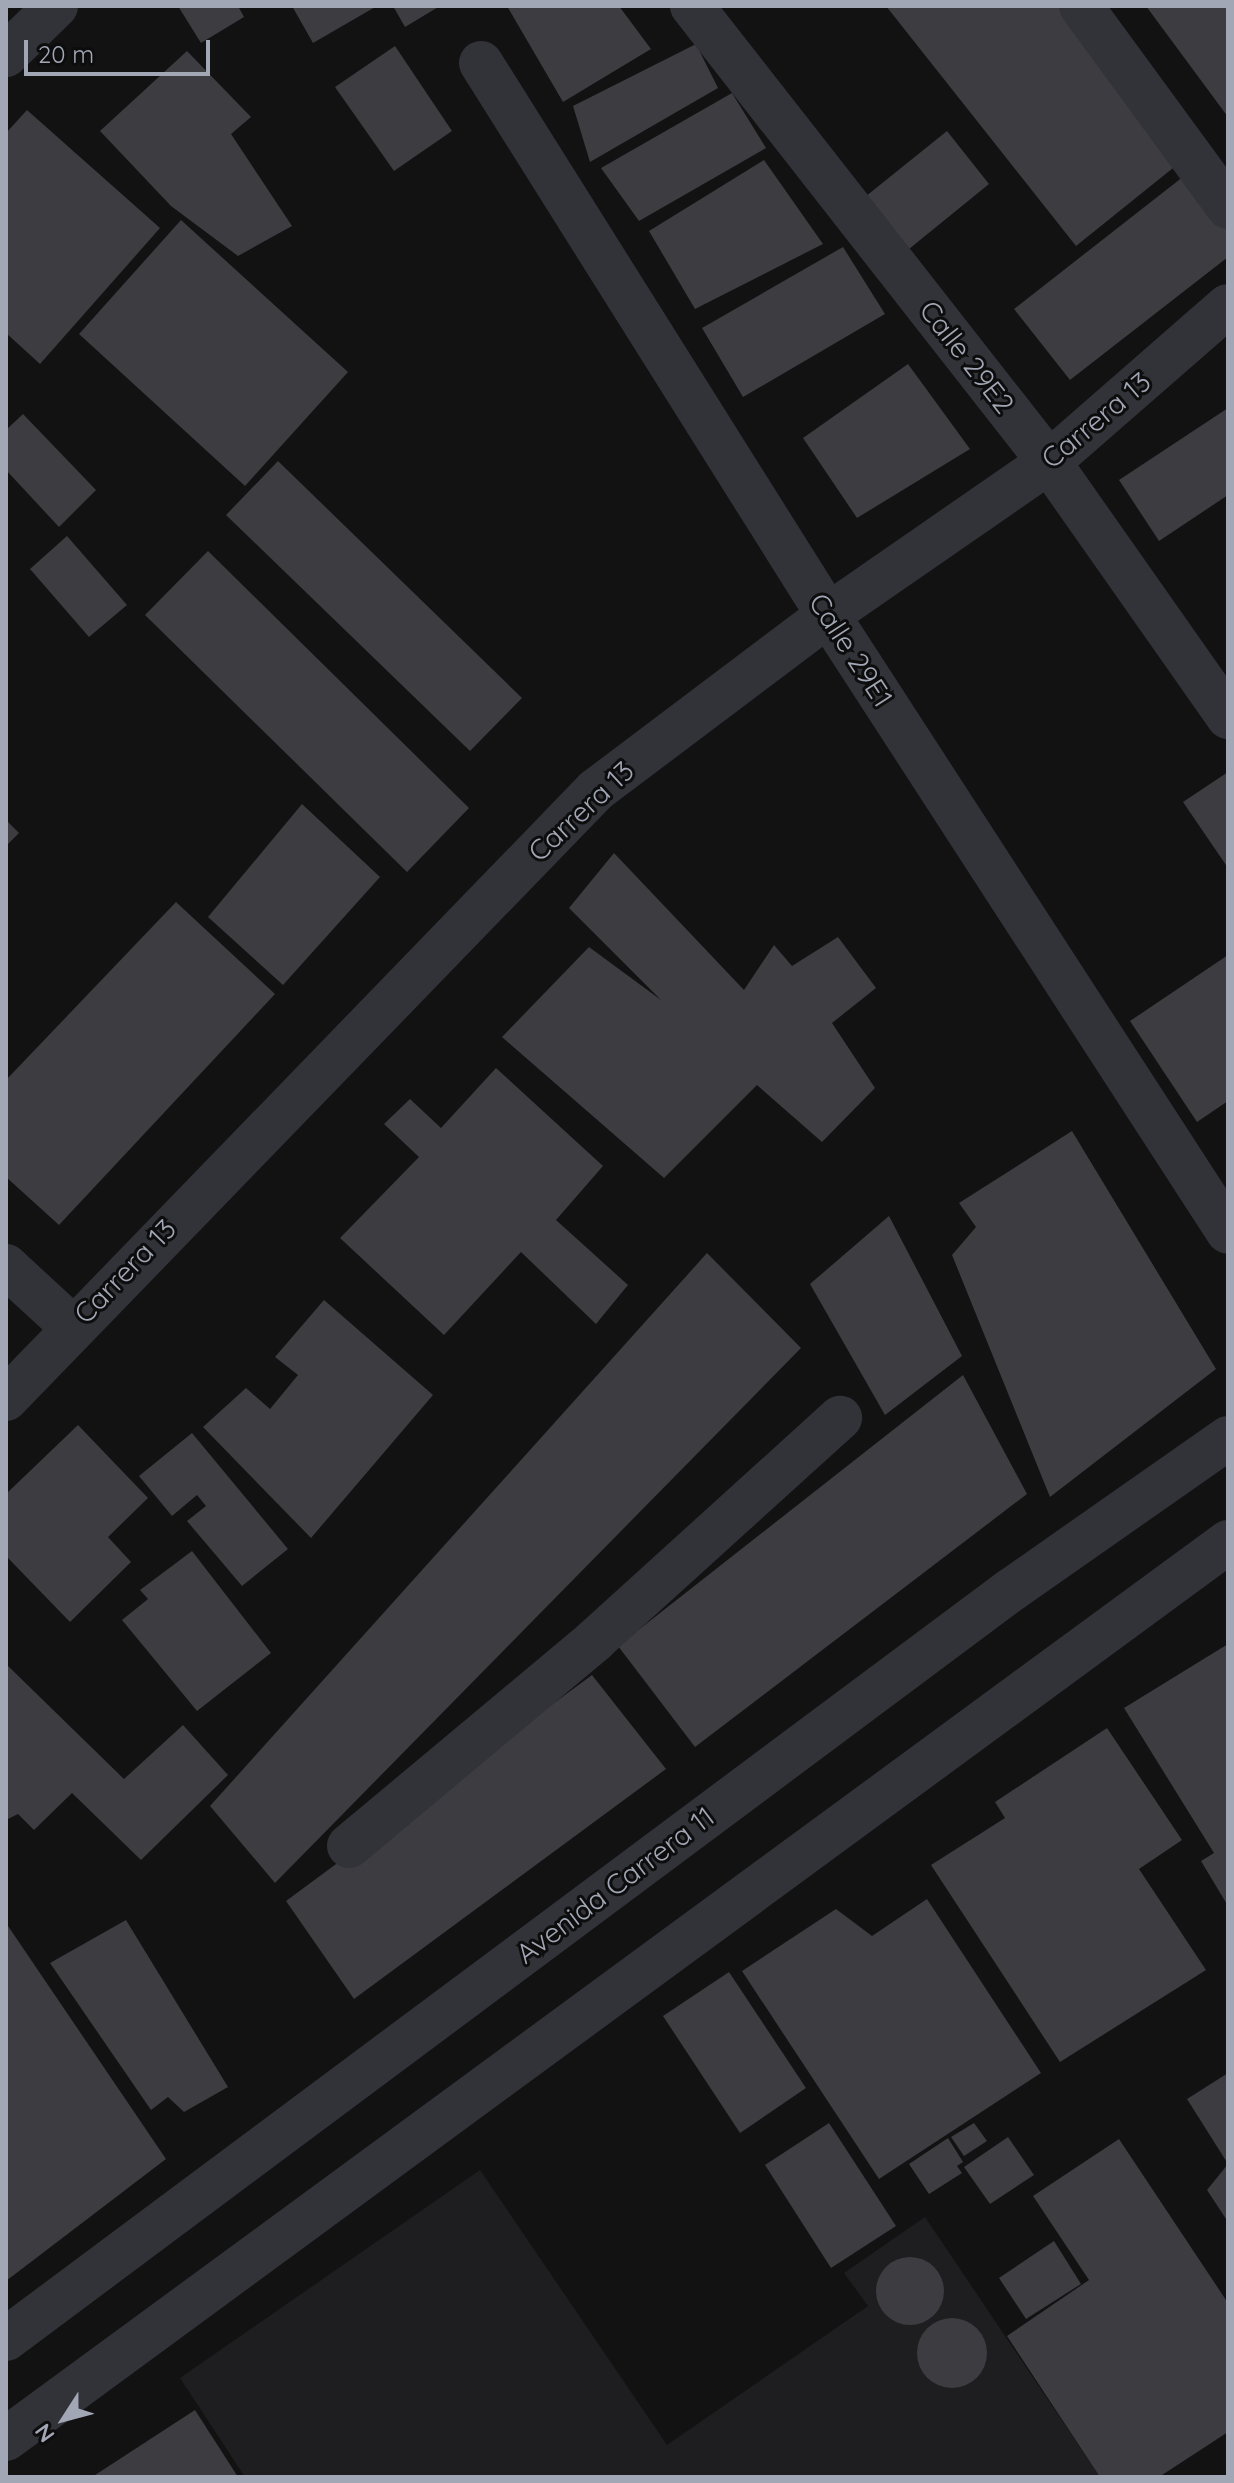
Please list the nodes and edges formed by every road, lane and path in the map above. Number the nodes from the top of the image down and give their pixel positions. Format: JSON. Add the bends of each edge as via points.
{"nodes":[{"id":1,"x":56,"y":6,"type":"edge"},
{"id":2,"x":692,"y":6,"type":"edge"},
{"id":3,"x":1081,"y":6,"type":"edge"},
{"id":4,"x":6,"y":55,"type":"edge"},
{"id":5,"x":481,"y":63,"type":"dead end"},
{"id":6,"x":1228,"y":207,"type":"edge"},
{"id":7,"x":1228,"y":306,"type":"edge"},
{"id":8,"x":1049,"y":462,"type":"junction"},
{"id":9,"x":828,"y":615,"type":"junction"},
{"id":10,"x":1228,"y":717,"type":"edge"},
{"id":11,"x":1228,"y":1232,"type":"edge"},
{"id":12,"x":6,"y":1266,"type":"edge"},
{"id":13,"x":71,"y":1326,"type":"junction"},
{"id":14,"x":6,"y":1399,"type":"edge"},
{"id":15,"x":840,"y":1418,"type":"dead end"},
{"id":16,"x":1228,"y":1438,"type":"edge"},
{"id":17,"x":1228,"y":1542,"type":"edge"},
{"id":18,"x":349,"y":1846,"type":"dead end"},
{"id":19,"x":6,"y":2339,"type":"edge"},
{"id":20,"x":6,"y":2439,"type":"edge"}],
"edges":[{"from":1,"to":4,"type":"street"},
{"from":2,"to":8,"type":"street","name":"Calle 29E2"},
{"from":3,"to":6,"type":"street"},
{"from":5,"to":9,"type":"street","name":"Calle 29E1"},
{"from":7,"to":8,"type":"street","name":"Carrera 13"},
{"from":8,"to":9,"type":"street","name":"Carrera 13"},
{"from":8,"to":10,"type":"street","name":"Calle 29E2"},
{"from":9,"to":11,"type":"street","name":"Calle 29E1"},
{"from":9,"to":13,"type":"street","name":"Carrera 13","via":[[596,790]]},
{"from":12,"to":13,"type":"street"},
{"from":13,"to":14,"type":"street","name":"Carrera 13"},
{"from":15,"to":18,"type":"street","via":[[595,1640]]},
{"from":16,"to":19,"type":"street","name":"Avenida Carrera 11","via":[[986,1608]]},
{"from":17,"to":20,"type":"street"}]}
